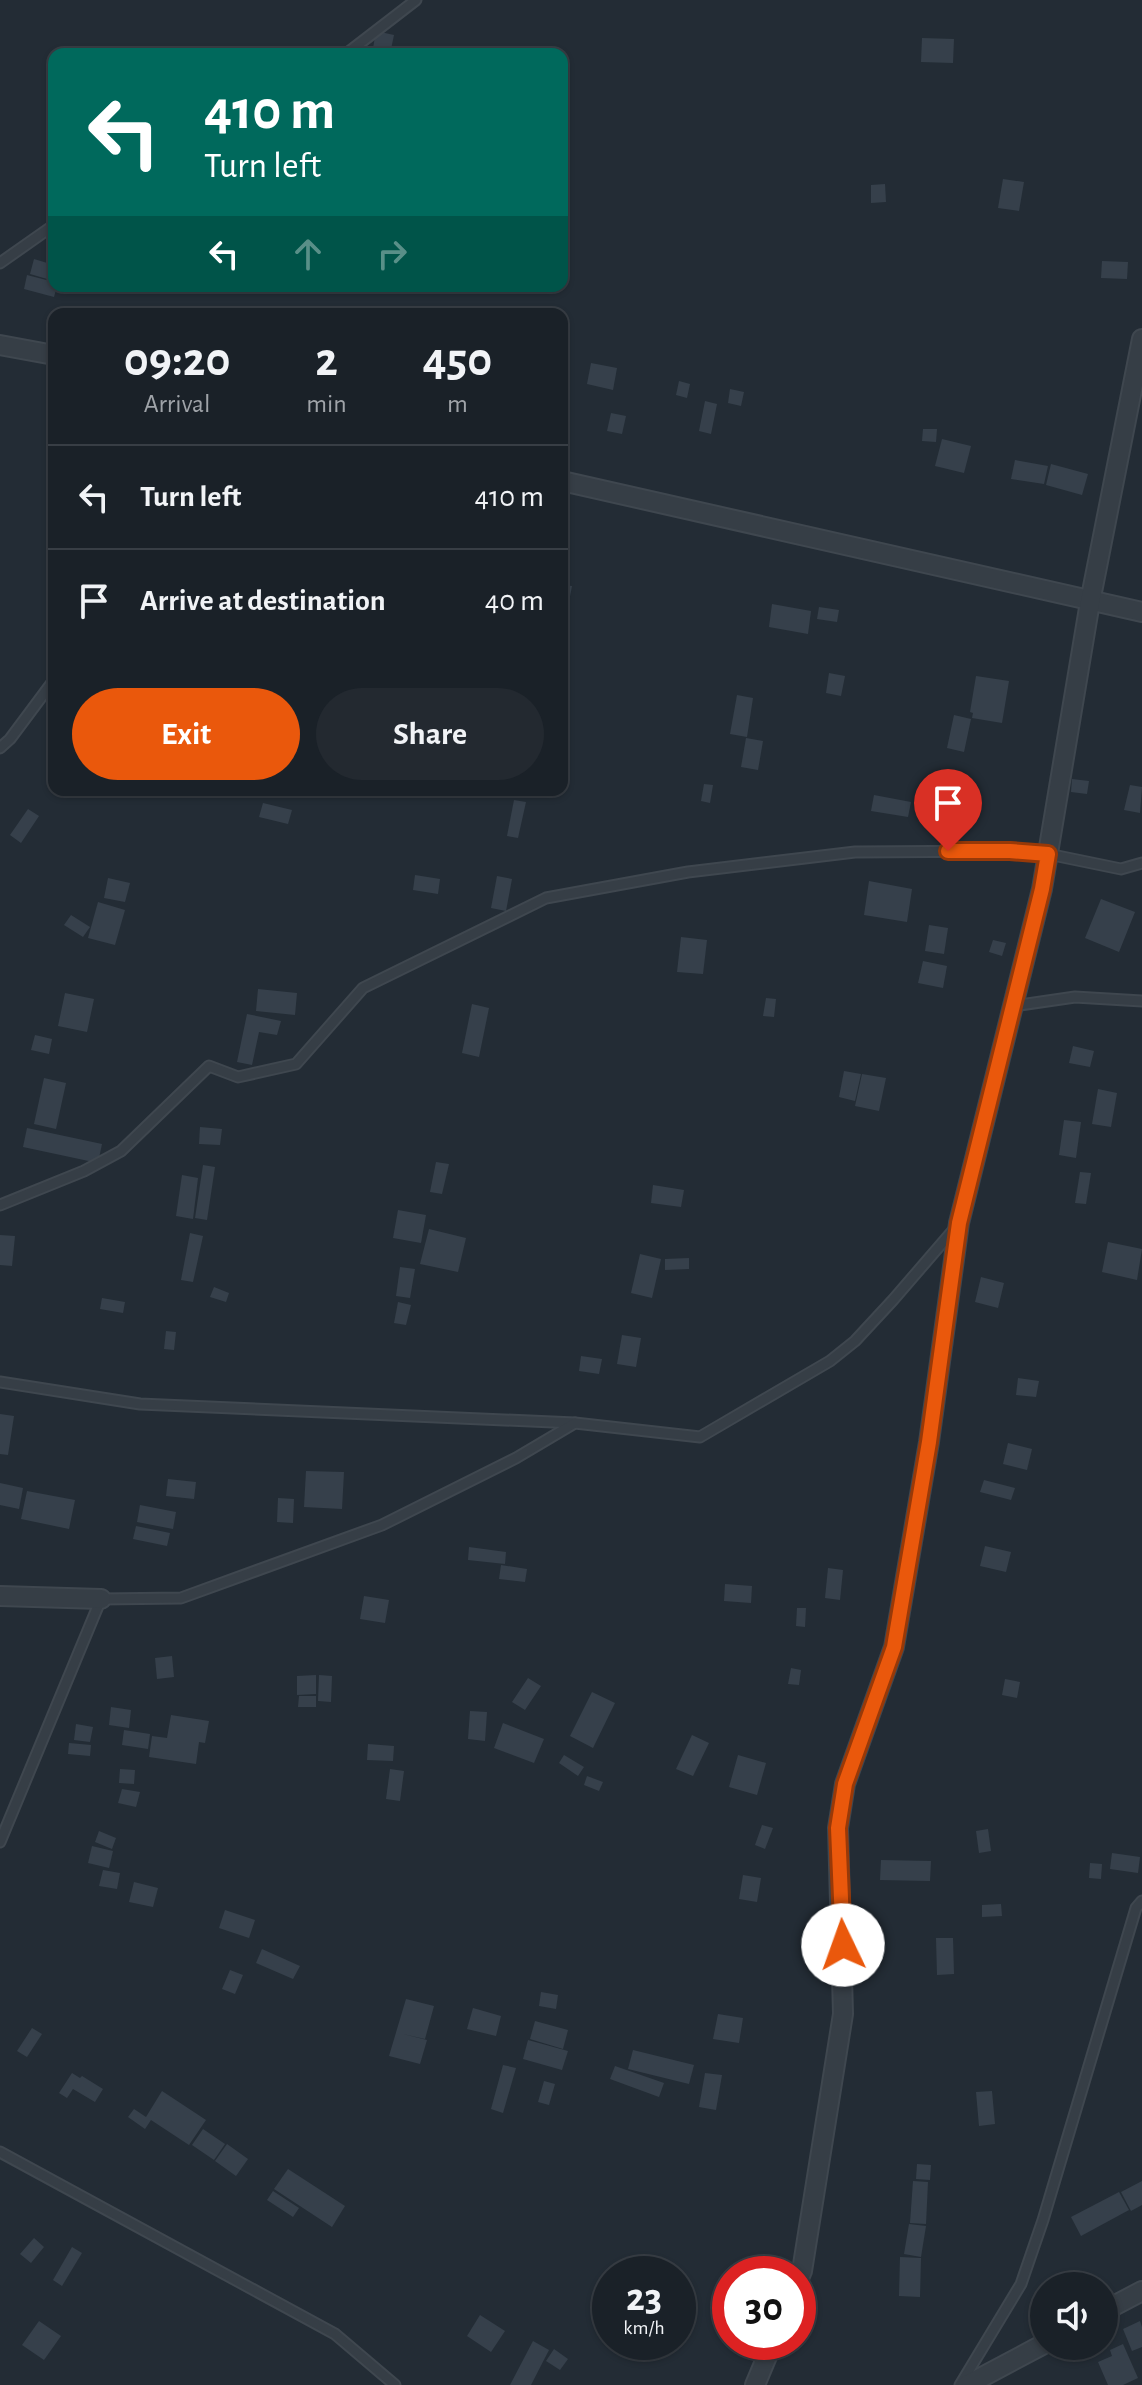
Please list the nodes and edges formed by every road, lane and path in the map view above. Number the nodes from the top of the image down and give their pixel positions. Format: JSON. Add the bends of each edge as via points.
{"nodes":[{"id":1,"x":416,"y":0,"type":"edge"},
{"id":2,"x":354,"y":48,"type":"edge"},
{"id":3,"x":48,"y":229,"type":"edge"},
{"id":4,"x":0,"y":263,"type":"edge"},
{"id":5,"x":1142,"y":339,"type":"edge"},
{"id":6,"x":0,"y":345,"type":"edge"},
{"id":7,"x":48,"y":354,"type":"edge"},
{"id":8,"x":568,"y":482,"type":"edge"},
{"id":9,"x":1090,"y":602,"type":"junction"},
{"id":10,"x":1142,"y":612,"type":"edge"},
{"id":11,"x":48,"y":688,"type":"edge"},
{"id":12,"x":0,"y":748,"type":"edge"},
{"id":13,"x":1048,"y":854,"type":"junction"},
{"id":14,"x":1142,"y":863,"type":"edge"},
{"id":15,"x":1142,"y":1001,"type":"edge"},
{"id":16,"x":1013,"y":1006,"type":"junction"},
{"id":17,"x":0,"y":1205,"type":"edge"},
{"id":18,"x":959,"y":1223,"type":"junction"},
{"id":19,"x":0,"y":1382,"type":"edge"},
{"id":20,"x":575,"y":1423,"type":"junction"},
{"id":21,"x":0,"y":1596,"type":"edge"},
{"id":22,"x":101,"y":1599,"type":"junction"},
{"id":23,"x":0,"y":1842,"type":"edge"},
{"id":24,"x":1142,"y":1901,"type":"edge"},
{"id":25,"x":0,"y":2152,"type":"edge"},
{"id":26,"x":804,"y":2256,"type":"edge"},
{"id":27,"x":1142,"y":2291,"type":"edge"},
{"id":28,"x":1118,"y":2304,"type":"edge"},
{"id":29,"x":1030,"y":2351,"type":"edge"},
{"id":30,"x":765,"y":2360,"type":"edge"},
{"id":31,"x":395,"y":2385,"type":"edge"},
{"id":32,"x":755,"y":2385,"type":"edge"},
{"id":33,"x":960,"y":2385,"type":"edge"},
{"id":34,"x":967,"y":2385,"type":"edge"}],
"edges":[{"from":1,"to":2,"type":"lane"},
{"from":3,"to":4,"type":"lane"},
{"from":5,"to":9,"type":"street"},
{"from":6,"to":7,"type":"street"},
{"from":8,"to":9,"type":"street"},
{"from":9,"to":10,"type":"street"},
{"from":9,"to":13,"type":"street"},
{"from":11,"to":12,"type":"lane"},
{"from":13,"to":14,"type":"lane","via":[[1121,869]]},
{"from":13,"to":16,"type":"street"},
{"from":13,"to":17,"type":"lane","via":[[855,852],[688,872],[546,898],[363,988],[296,1064],[238,1077],[209,1066],[121,1151]]},
{"from":15,"to":16,"type":"lane","via":[[1075,997]]},
{"from":16,"to":18,"type":"street"},
{"from":18,"to":20,"type":"lane","via":[[855,1341],[700,1437]]},
{"from":18,"to":26,"type":"street","via":[[894,1647],[845,1784],[838,1828],[843,2014]]},
{"from":19,"to":20,"type":"lane","via":[[140,1404]]},
{"from":20,"to":22,"type":"lane","via":[[368,1530],[181,1598]]},
{"from":21,"to":22,"type":"street"},
{"from":22,"to":23,"type":"lane"},
{"from":24,"to":33,"type":"lane","via":[[1021,2284]]},
{"from":25,"to":31,"type":"lane","via":[[335,2334]]},
{"from":27,"to":28,"type":"street"},
{"from":29,"to":34,"type":"street"},
{"from":30,"to":32,"type":"street"}]}
